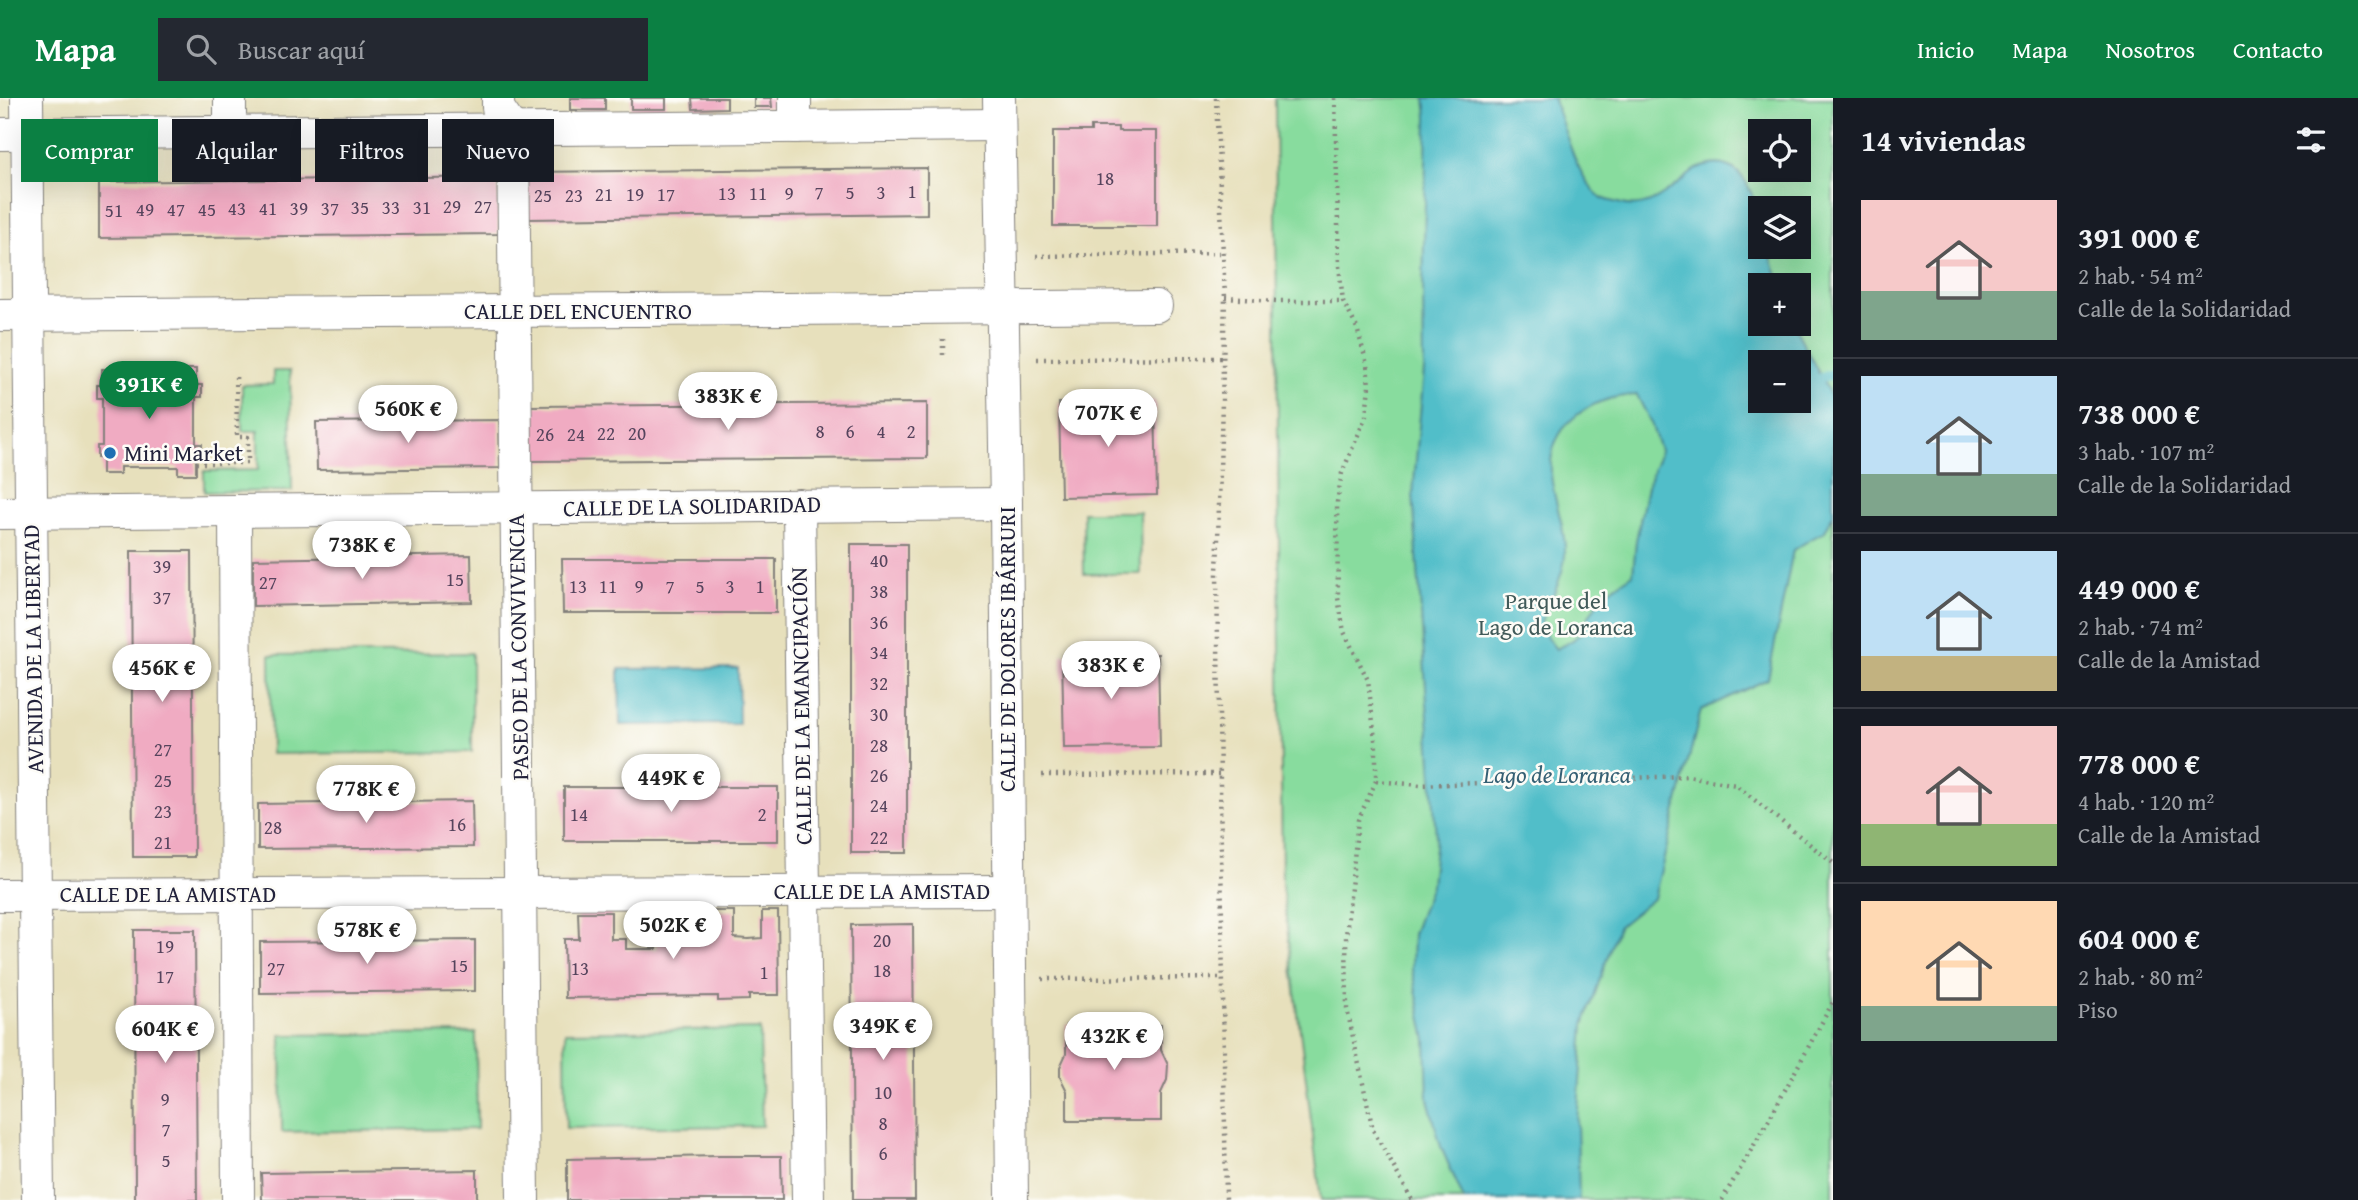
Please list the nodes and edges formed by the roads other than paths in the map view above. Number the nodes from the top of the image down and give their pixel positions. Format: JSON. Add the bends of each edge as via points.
{"nodes":[{"id":1,"x":27,"y":98,"type":"edge"},
{"id":2,"x":230,"y":98,"type":"edge"},
{"id":3,"x":498,"y":98,"type":"edge"},
{"id":4,"x":795,"y":112,"type":"edge"},
{"id":5,"x":999,"y":112,"type":"edge"},
{"id":6,"x":230,"y":119,"type":"edge"},
{"id":7,"x":506,"y":119,"type":"edge"},
{"id":8,"x":554,"y":127,"type":"edge"},
{"id":9,"x":301,"y":131,"type":"edge"},
{"id":10,"x":442,"y":131,"type":"edge"},
{"id":11,"x":172,"y":133,"type":"edge"},
{"id":12,"x":14,"y":134,"type":"edge"},
{"id":13,"x":514,"y":182,"type":"edge"},
{"id":14,"x":1156,"y":306,"type":"dead end"},
{"id":15,"x":1002,"y":307,"type":"junction"},
{"id":16,"x":515,"y":311,"type":"junction"},
{"id":17,"x":15,"y":315,"type":"edge"},
{"id":18,"x":1006,"y":504,"type":"junction"},
{"id":19,"x":799,"y":505,"type":"junction"},
{"id":20,"x":517,"y":508,"type":"junction"},
{"id":21,"x":234,"y":511,"type":"junction"},
{"id":22,"x":0,"y":513,"type":"edge"},
{"id":23,"x":31,"y":513,"type":"junction"},
{"id":24,"x":803,"y":891,"type":"junction"},
{"id":25,"x":1008,"y":891,"type":"junction"},
{"id":26,"x":520,"y":893,"type":"junction"},
{"id":27,"x":236,"y":894,"type":"junction"},
{"id":28,"x":0,"y":895,"type":"edge"},
{"id":29,"x":35,"y":895,"type":"junction"},
{"id":30,"x":38,"y":1200,"type":"edge"},
{"id":31,"x":238,"y":1200,"type":"edge"},
{"id":32,"x":523,"y":1200,"type":"edge"},
{"id":33,"x":808,"y":1200,"type":"edge"},
{"id":34,"x":1012,"y":1200,"type":"edge"}],
"edges":[{"from":1,"to":12,"type":"street","name":"AVENIDA DE LA LIBERTAD"},
{"from":2,"to":6,"type":"street"},
{"from":3,"to":7,"type":"street","name":"PASEO DE LA CONVIVENCIA"},
{"from":4,"to":5,"type":"street"},
{"from":4,"to":8,"type":"street"},
{"from":5,"to":15,"type":"street","name":"CALLE DE DOLORES IBÁRRURI"},
{"from":9,"to":10,"type":"street"},
{"from":11,"to":12,"type":"street"},
{"from":12,"to":17,"type":"street","name":"AVENIDA DE LA LIBERTAD"},
{"from":13,"to":16,"type":"street","name":"PASEO DE LA CONVIVENCIA"},
{"from":14,"to":15,"type":"street","name":"CALLE DEL ENCUENTRO"},
{"from":15,"to":16,"type":"street","name":"CALLE DEL ENCUENTRO"},
{"from":15,"to":18,"type":"street","name":"CALLE DE DOLORES IBÁRRURI"},
{"from":16,"to":17,"type":"street","name":"CALLE DEL ENCUENTRO"},
{"from":16,"to":20,"type":"street","name":"PASEO DE LA CONVIVENCIA"},
{"from":17,"to":23,"type":"street","name":"AVENIDA DE LA LIBERTAD"},
{"from":18,"to":19,"type":"street","name":"CALLE DE LA SOLIDARIDAD"},
{"from":18,"to":25,"type":"street","name":"CALLE DE DOLORES IBÁRRURI"},
{"from":19,"to":20,"type":"street","name":"CALLE DE LA SOLIDARIDAD"},
{"from":19,"to":24,"type":"street","name":"CALLE DE LA EMANCIPACIÓN"},
{"from":20,"to":21,"type":"street","name":"CALLE DE LA SOLIDARIDAD"},
{"from":20,"to":26,"type":"street","name":"PASEO DE LA CONVIVENCIA"},
{"from":21,"to":23,"type":"street","name":"CALLE DE LA SOLIDARIDAD"},
{"from":21,"to":27,"type":"street"},
{"from":22,"to":23,"type":"street","name":"CALLE DE LA SOLIDARIDAD"},
{"from":23,"to":29,"type":"street","name":"AVENIDA DE LA LIBERTAD"},
{"from":24,"to":25,"type":"street","name":"CALLE DE LA AMISTAD"},
{"from":24,"to":26,"type":"street","name":"CALLE DE LA AMISTAD"},
{"from":24,"to":33,"type":"street","name":"CALLE DE LA EMANCIPACIÓN"},
{"from":25,"to":34,"type":"street","name":"CALLE DE DOLORES IBÁRRURI"},
{"from":26,"to":27,"type":"street","name":"CALLE DE LA AMISTAD"},
{"from":26,"to":32,"type":"street","name":"PASEO DE LA CONVIVENCIA"},
{"from":27,"to":29,"type":"street","name":"CALLE DE LA AMISTAD"},
{"from":27,"to":31,"type":"street"},
{"from":28,"to":29,"type":"street","name":"CALLE DE LA AMISTAD"},
{"from":29,"to":30,"type":"street","name":"AVENIDA DE LA LIBERTAD"}]}
